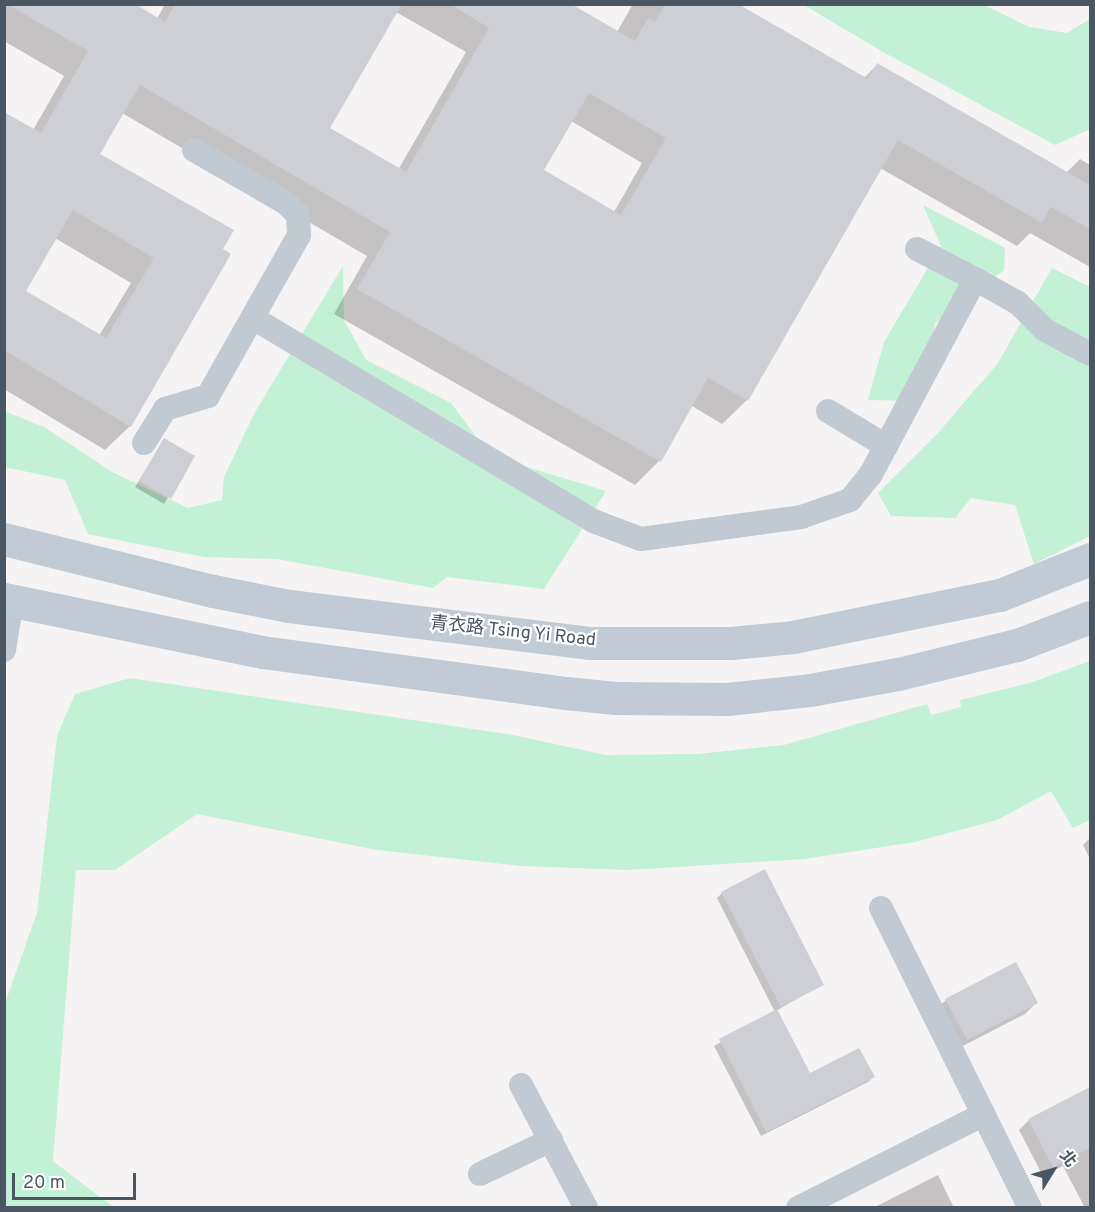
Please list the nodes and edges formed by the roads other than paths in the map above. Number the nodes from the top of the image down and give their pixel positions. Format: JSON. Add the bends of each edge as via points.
{"nodes":[{"id":1,"x":194,"y":150,"type":"dead end"},
{"id":2,"x":917,"y":249,"type":"dead end"},
{"id":3,"x":975,"y":279,"type":"junction"},
{"id":4,"x":253,"y":318,"type":"junction"},
{"id":5,"x":1090,"y":354,"type":"edge"},
{"id":6,"x":828,"y":411,"type":"dead end"},
{"id":7,"x":144,"y":443,"type":"dead end"},
{"id":8,"x":886,"y":446,"type":"junction"},
{"id":9,"x":4,"y":539,"type":"edge"},
{"id":10,"x":1090,"y":559,"type":"edge"},
{"id":11,"x":8,"y":600,"type":"edge"},
{"id":12,"x":1090,"y":617,"type":"edge"},
{"id":13,"x":4,"y":650,"type":"edge"},
{"id":14,"x":881,"y":908,"type":"dead end"},
{"id":15,"x":521,"y":1085,"type":"dead end"},
{"id":16,"x":984,"y":1114,"type":"junction"},
{"id":17,"x":551,"y":1140,"type":"junction"},
{"id":18,"x":480,"y":1174,"type":"dead end"},
{"id":19,"x":586,"y":1208,"type":"edge"},
{"id":20,"x":798,"y":1208,"type":"edge"},
{"id":21,"x":1030,"y":1208,"type":"edge"}],
"edges":[{"from":1,"to":4,"type":"lane","via":[[286,203],[298,215],[299,235]]},
{"from":2,"to":3,"type":"lane"},
{"from":3,"to":5,"type":"lane","via":[[1018,303],[1045,330]]},
{"from":3,"to":8,"type":"lane"},
{"from":4,"to":7,"type":"lane","via":[[208,396],[165,409]]},
{"from":4,"to":8,"type":"lane","via":[[593,521],[641,539],[801,517],[834,507],[850,500],[871,474]]},
{"from":6,"to":8,"type":"lane"},
{"from":9,"to":10,"type":"main road","name":"青衣路 Tsing Yi Road","via":[[289,606],[589,643],[731,643],[793,637],[1000,595]]},
{"from":11,"to":12,"type":"main road","via":[[262,652],[616,698],[727,699],[810,690],[898,674],[1017,645]]},
{"from":11,"to":13,"type":"lane"},
{"from":14,"to":16,"type":"lane"},
{"from":15,"to":17,"type":"lane"},
{"from":16,"to":20,"type":"lane"},
{"from":16,"to":21,"type":"lane"},
{"from":17,"to":18,"type":"lane"},
{"from":17,"to":19,"type":"lane"}]}
